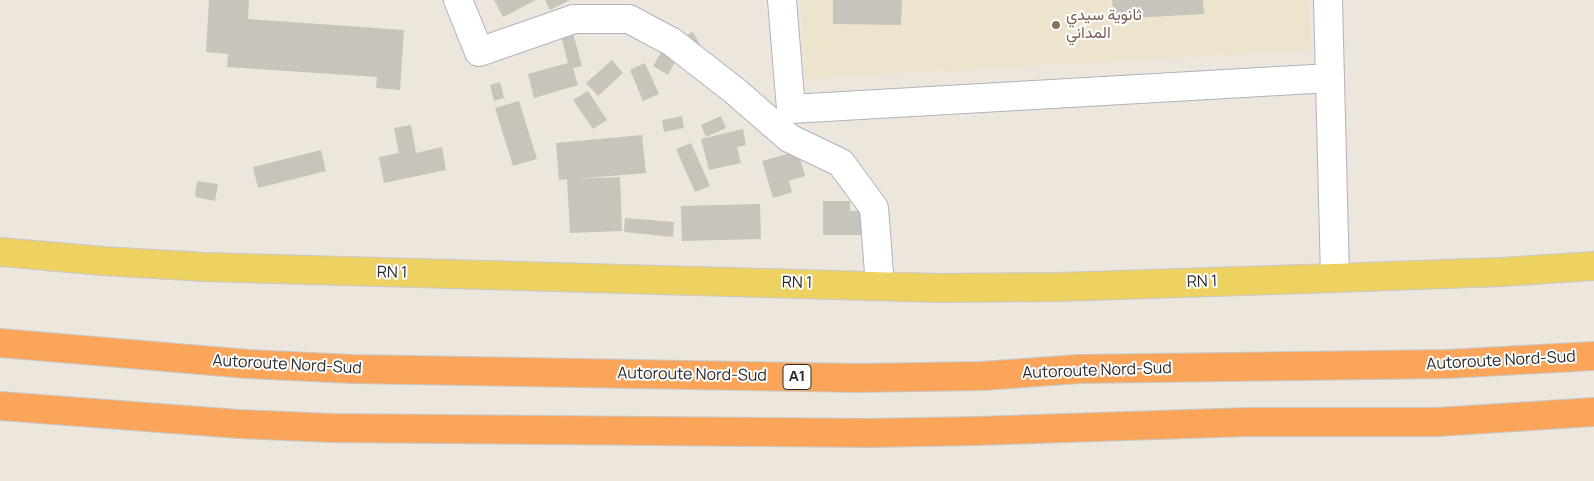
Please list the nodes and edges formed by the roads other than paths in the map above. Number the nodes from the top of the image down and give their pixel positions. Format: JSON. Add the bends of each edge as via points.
{"nodes":[{"id":1,"x":458,"y":0,"type":"edge"},
{"id":2,"x":782,"y":0,"type":"edge"},
{"id":3,"x":1328,"y":0,"type":"edge"},
{"id":4,"x":1330,"y":78,"type":"junction"},
{"id":5,"x":0,"y":252,"type":"edge"},
{"id":6,"x":1594,"y":266,"type":"edge"},
{"id":7,"x":1334,"y":278,"type":"junction"},
{"id":8,"x":880,"y":286,"type":"junction"},
{"id":9,"x":0,"y":344,"type":"edge"},
{"id":10,"x":1594,"y":356,"type":"edge"},
{"id":11,"x":0,"y":406,"type":"edge"},
{"id":12,"x":1594,"y":412,"type":"edge"}],
"edges":[{"from":1,"to":8,"type":"street","via":[[479,52],[574,19],[629,19],[672,42],[789,138],[841,163],[874,208]]},
{"from":2,"to":4,"type":"street","via":[[791,109]]},
{"from":3,"to":4,"type":"street"},
{"from":4,"to":7,"type":"street"},
{"from":5,"to":8,"type":"main road","name":"RN 1","via":[[215,267]]},
{"from":6,"to":7,"type":"main road","name":"RN 1"},
{"from":7,"to":8,"type":"main road","name":"RN 1","via":[[1058,287]]},
{"from":9,"to":10,"type":"highway","name":"Autoroute Nord-Sud","number":"A1","via":[[353,369],[858,378],[982,376],[1079,369],[1447,364]]},
{"from":11,"to":12,"type":"highway","via":[[332,428],[861,433],[1248,422],[1438,422]]}]}
